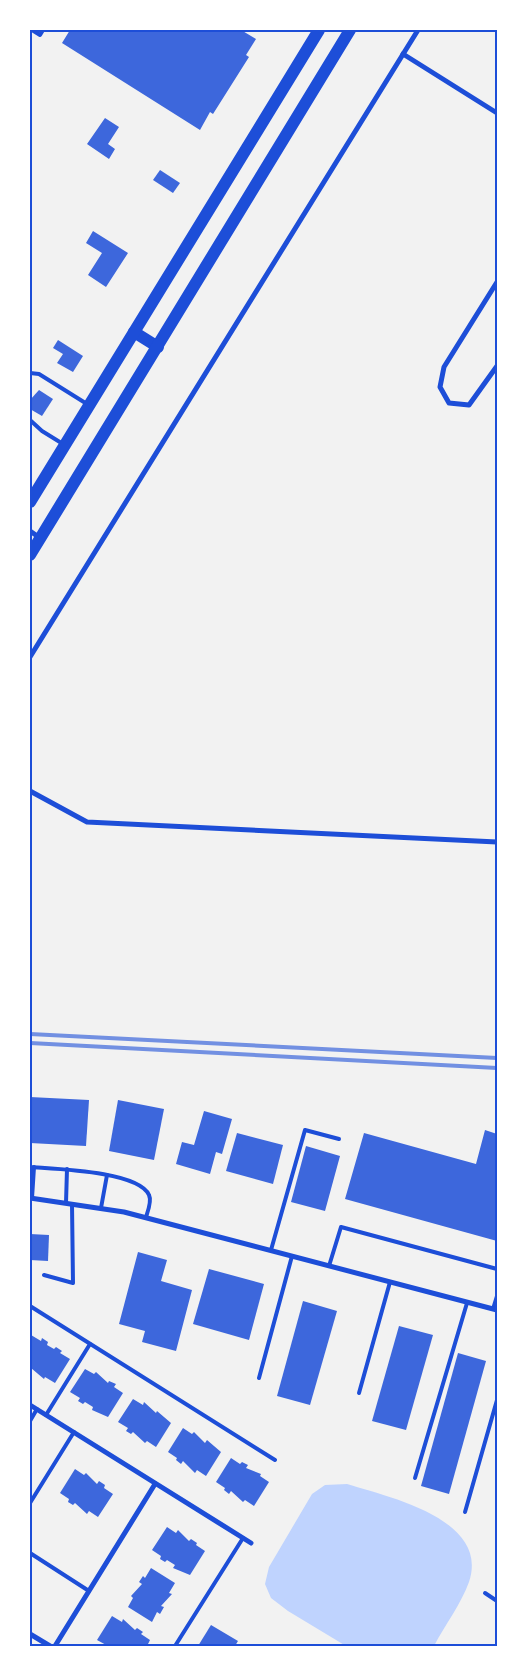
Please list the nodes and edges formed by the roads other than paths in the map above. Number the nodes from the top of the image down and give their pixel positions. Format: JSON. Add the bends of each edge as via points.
{"nodes":[{"id":1,"x":32,"y":30,"type":"edge"},
{"id":2,"x":42,"y":30,"type":"edge"},
{"id":3,"x":319,"y":30,"type":"edge"},
{"id":4,"x":350,"y":30,"type":"edge"},
{"id":5,"x":418,"y":30,"type":"edge"},
{"id":6,"x":403,"y":54,"type":"junction"},
{"id":7,"x":497,"y":113,"type":"edge"},
{"id":8,"x":497,"y":282,"type":"edge"},
{"id":9,"x":134,"y":332,"type":"junction"},
{"id":10,"x":158,"y":346,"type":"junction"},
{"id":11,"x":497,"y":366,"type":"edge"},
{"id":12,"x":30,"y":374,"type":"edge"},
{"id":13,"x":89,"y":405,"type":"junction"},
{"id":14,"x":30,"y":420,"type":"edge"},
{"id":15,"x":65,"y":445,"type":"junction"},
{"id":16,"x":30,"y":502,"type":"edge"},
{"id":17,"x":35,"y":535,"type":"edge"},
{"id":18,"x":30,"y":555,"type":"edge"},
{"id":19,"x":30,"y":657,"type":"edge"},
{"id":20,"x":30,"y":791,"type":"edge"},
{"id":21,"x":497,"y":842,"type":"edge"},
{"id":22,"x":339,"y":1139,"type":"dead end"},
{"id":23,"x":32,"y":1167,"type":"edge"},
{"id":24,"x":67,"y":1169,"type":"junction"},
{"id":25,"x":107,"y":1175,"type":"junction"},
{"id":26,"x":31,"y":1198,"type":"edge"},
{"id":27,"x":66,"y":1203,"type":"junction"},
{"id":28,"x":72,"y":1204,"type":"junction"},
{"id":29,"x":101,"y":1208,"type":"junction"},
{"id":30,"x":146,"y":1217,"type":"junction"},
{"id":31,"x":271,"y":1250,"type":"junction"},
{"id":32,"x":292,"y":1256,"type":"junction"},
{"id":33,"x":329,"y":1266,"type":"junction"},
{"id":34,"x":497,"y":1269,"type":"edge"},
{"id":35,"x":44,"y":1275,"type":"dead end"},
{"id":36,"x":390,"y":1282,"type":"junction"},
{"id":37,"x":497,"y":1296,"type":"edge"},
{"id":38,"x":467,"y":1303,"type":"junction"},
{"id":39,"x":30,"y":1306,"type":"edge"},
{"id":40,"x":495,"y":1310,"type":"edge"},
{"id":41,"x":90,"y":1344,"type":"junction"},
{"id":42,"x":259,"y":1378,"type":"dead end"},
{"id":43,"x":359,"y":1393,"type":"dead end"},
{"id":44,"x":497,"y":1400,"type":"edge"},
{"id":45,"x":30,"y":1405,"type":"edge"},
{"id":46,"x":37,"y":1409,"type":"junction"},
{"id":47,"x":46,"y":1415,"type":"junction"},
{"id":48,"x":30,"y":1421,"type":"edge"},
{"id":49,"x":74,"y":1432,"type":"junction"},
{"id":50,"x":275,"y":1460,"type":"dead end"},
{"id":51,"x":415,"y":1478,"type":"dead end"},
{"id":52,"x":155,"y":1484,"type":"junction"},
{"id":53,"x":30,"y":1503,"type":"edge"},
{"id":54,"x":465,"y":1512,"type":"dead end"},
{"id":55,"x":243,"y":1538,"type":"junction"},
{"id":56,"x":251,"y":1542,"type":"dead end"},
{"id":57,"x":30,"y":1553,"type":"edge"},
{"id":58,"x":89,"y":1591,"type":"junction"},
{"id":59,"x":485,"y":1594,"type":"dead end"},
{"id":60,"x":497,"y":1601,"type":"edge"},
{"id":61,"x":30,"y":1634,"type":"edge"},
{"id":62,"x":50,"y":1646,"type":"edge"},
{"id":63,"x":55,"y":1646,"type":"edge"},
{"id":64,"x":175,"y":1646,"type":"edge"}],
"edges":[{"from":1,"to":2,"type":"lane","via":[[40,35]]},
{"from":3,"to":9,"type":"main road"},
{"from":4,"to":10,"type":"main road"},
{"from":5,"to":6,"type":"street"},
{"from":6,"to":7,"type":"street"},
{"from":6,"to":19,"type":"street"},
{"from":8,"to":11,"type":"street","via":[[444,368],[440,387],[449,403],[469,405]]},
{"from":9,"to":10,"type":"main road"},
{"from":9,"to":13,"type":"main road"},
{"from":10,"to":17,"type":"main road"},
{"from":12,"to":13,"type":"lane","via":[[39,374]]},
{"from":13,"to":15,"type":"main road"},
{"from":14,"to":15,"type":"lane"},
{"from":15,"to":16,"type":"main road"},
{"from":17,"to":18,"type":"main road"},
{"from":20,"to":21,"type":"street","via":[[87,822]]},
{"from":22,"to":31,"type":"lane","via":[[305,1130]]},
{"from":23,"to":24,"type":"lane"},
{"from":23,"to":26,"type":"lane"},
{"from":24,"to":25,"type":"lane"},
{"from":24,"to":27,"type":"lane"},
{"from":25,"to":29,"type":"lane"},
{"from":25,"to":30,"type":"lane","via":[[133,1182],[146,1190],[150,1199]]},
{"from":26,"to":27,"type":"street"},
{"from":27,"to":28,"type":"street"},
{"from":28,"to":29,"type":"street"},
{"from":28,"to":35,"type":"lane","via":[[72,1283]]},
{"from":29,"to":30,"type":"street"},
{"from":30,"to":31,"type":"street"},
{"from":31,"to":32,"type":"street"},
{"from":32,"to":33,"type":"street"},
{"from":32,"to":42,"type":"lane"},
{"from":33,"to":34,"type":"lane","via":[[341,1227]]},
{"from":33,"to":36,"type":"street"},
{"from":36,"to":38,"type":"street"},
{"from":36,"to":43,"type":"lane"},
{"from":37,"to":40,"type":"lane"},
{"from":38,"to":40,"type":"street"},
{"from":38,"to":51,"type":"lane"},
{"from":39,"to":41,"type":"lane"},
{"from":41,"to":47,"type":"lane"},
{"from":41,"to":50,"type":"lane"},
{"from":44,"to":54,"type":"lane"},
{"from":45,"to":46,"type":"street"},
{"from":46,"to":47,"type":"street"},
{"from":46,"to":48,"type":"lane"},
{"from":47,"to":49,"type":"street"},
{"from":49,"to":52,"type":"street"},
{"from":49,"to":53,"type":"lane"},
{"from":52,"to":55,"type":"street"},
{"from":52,"to":58,"type":"street"},
{"from":55,"to":56,"type":"street"},
{"from":55,"to":64,"type":"lane"},
{"from":57,"to":58,"type":"lane"},
{"from":58,"to":63,"type":"street"},
{"from":59,"to":60,"type":"lane"},
{"from":61,"to":62,"type":"street"}]}
